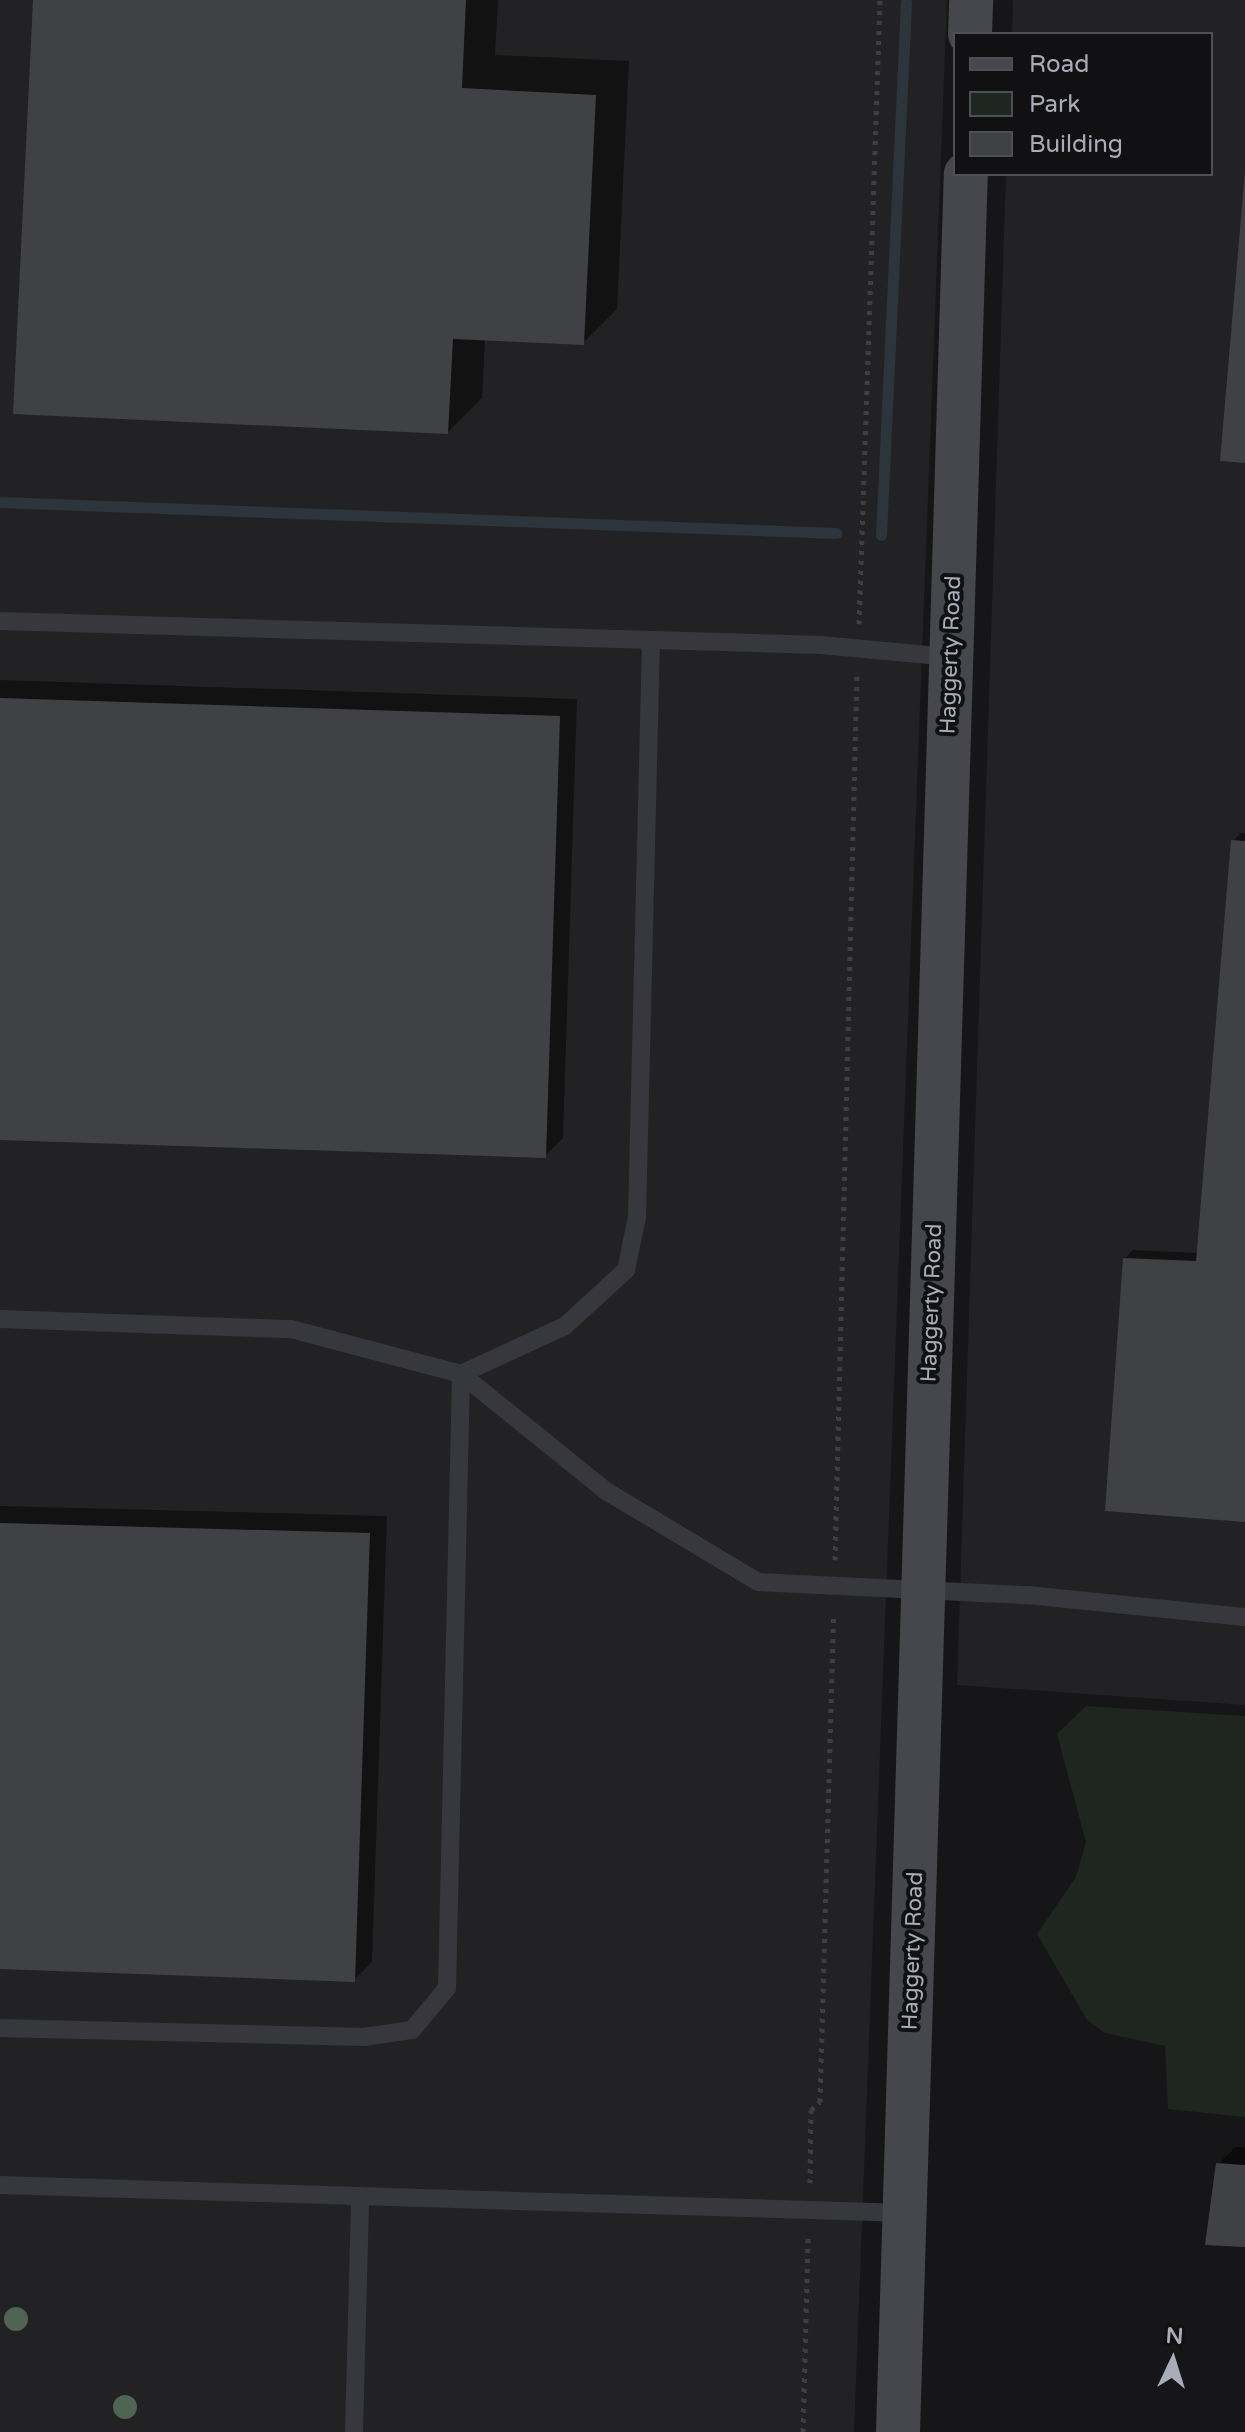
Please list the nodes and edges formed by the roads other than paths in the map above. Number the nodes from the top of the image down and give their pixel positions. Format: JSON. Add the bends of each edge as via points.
{"nodes":[{"id":1,"x":971,"y":0,"type":"edge"},
{"id":2,"x":970,"y":32,"type":"edge"},
{"id":3,"x":966,"y":176,"type":"edge"},
{"id":4,"x":0,"y":621,"type":"edge"},
{"id":5,"x":651,"y":641,"type":"junction"},
{"id":6,"x":951,"y":657,"type":"junction"},
{"id":7,"x":0,"y":1319,"type":"edge"},
{"id":8,"x":461,"y":1374,"type":"junction"},
{"id":9,"x":923,"y":1594,"type":"junction"},
{"id":10,"x":1245,"y":1617,"type":"edge"},
{"id":11,"x":0,"y":2028,"type":"edge"},
{"id":12,"x":0,"y":2185,"type":"edge"},
{"id":13,"x":360,"y":2196,"type":"junction"},
{"id":14,"x":905,"y":2213,"type":"junction"},
{"id":15,"x":354,"y":2432,"type":"edge"},
{"id":16,"x":898,"y":2432,"type":"edge"}],
"edges":[{"from":1,"to":2,"type":"main road"},
{"from":3,"to":6,"type":"main road","name":"Haggerty Road"},
{"from":4,"to":5,"type":"lane"},
{"from":5,"to":6,"type":"lane"},
{"from":5,"to":8,"type":"lane","via":[[637,1217],[626,1270],[565,1326]]},
{"from":6,"to":9,"type":"main road","name":"Haggerty Road"},
{"from":7,"to":8,"type":"lane","via":[[291,1329]]},
{"from":8,"to":9,"type":"lane","via":[[606,1491],[758,1582]]},
{"from":8,"to":11,"type":"lane","via":[[447,1988],[412,2030],[364,2037]]},
{"from":9,"to":10,"type":"lane","via":[[1027,1595]]},
{"from":9,"to":14,"type":"main road","name":"Haggerty Road"},
{"from":12,"to":13,"type":"lane"},
{"from":13,"to":14,"type":"lane"},
{"from":13,"to":15,"type":"lane"},
{"from":14,"to":16,"type":"main road","name":"Haggerty Road"}]}
